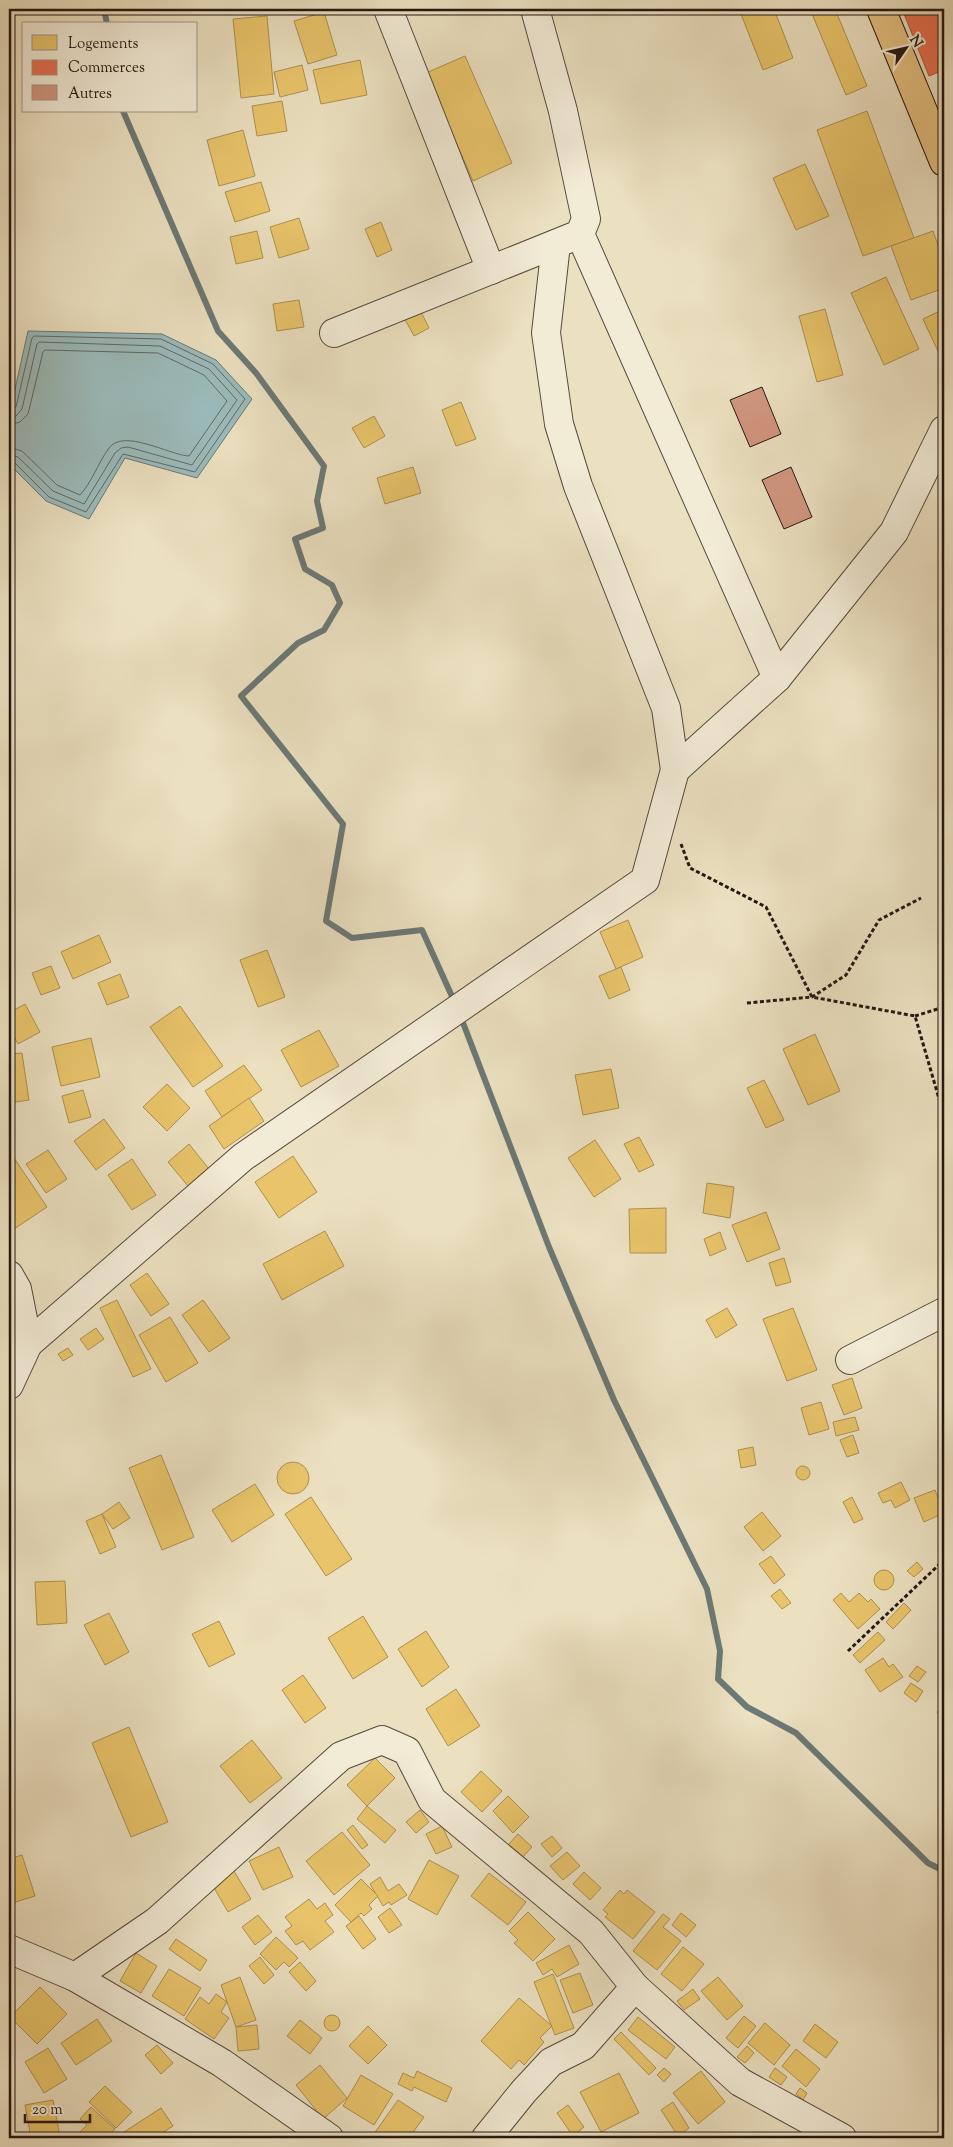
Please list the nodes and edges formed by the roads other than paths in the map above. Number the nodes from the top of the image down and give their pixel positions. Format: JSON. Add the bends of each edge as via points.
{"nodes":[{"id":1,"x":388,"y":9,"type":"edge"},
{"id":2,"x":535,"y":9,"type":"edge"},
{"id":3,"x":881,"y":9,"type":"edge"},
{"id":4,"x":944,"y":162,"type":"edge"},
{"id":5,"x":568,"y":239,"type":"junction"},
{"id":6,"x":491,"y":270,"type":"junction"},
{"id":7,"x":334,"y":333,"type":"dead end"},
{"id":8,"x":944,"y":430,"type":"edge"},
{"id":9,"x":776,"y":678,"type":"junction"},
{"id":10,"x":675,"y":770,"type":"junction"},
{"id":11,"x":9,"y":1275,"type":"edge"},
{"id":12,"x":944,"y":1312,"type":"edge"},
{"id":13,"x":28,"y":1344,"type":"junction"},
{"id":14,"x":850,"y":1360,"type":"dead end"},
{"id":15,"x":9,"y":1385,"type":"edge"},
{"id":16,"x":9,"y":1949,"type":"edge"},
{"id":17,"x":75,"y":1976,"type":"junction"},
{"id":18,"x":635,"y":1987,"type":"junction"},
{"id":19,"x":329,"y":2138,"type":"edge"},
{"id":20,"x":486,"y":2138,"type":"edge"},
{"id":21,"x":842,"y":2138,"type":"edge"}],
"edges":[{"from":1,"to":6,"type":"street"},
{"from":2,"to":5,"type":"street","via":[[564,112],[586,219]]},
{"from":3,"to":4,"type":"highway"},
{"from":5,"to":6,"type":"street"},
{"from":5,"to":9,"type":"street"},
{"from":5,"to":10,"type":"street","via":[[546,333],[559,424],[578,486],[666,708]]},
{"from":6,"to":7,"type":"street"},
{"from":8,"to":9,"type":"street","via":[[894,532]]},
{"from":9,"to":10,"type":"street"},
{"from":10,"to":13,"type":"street","via":[[645,880],[243,1157]]},
{"from":11,"to":13,"type":"street","via":[[17,1289]]},
{"from":12,"to":14,"type":"street"},
{"from":13,"to":15,"type":"street"},
{"from":16,"to":17,"type":"street"},
{"from":17,"to":18,"type":"street","via":[[157,1921],[341,1756],[382,1740],[407,1751],[432,1800],[591,1932]]},
{"from":17,"to":19,"type":"street","via":[[222,2063]]},
{"from":18,"to":20,"type":"street","via":[[583,2046],[551,2062]]},
{"from":18,"to":21,"type":"street","via":[[740,2082]]}]}
